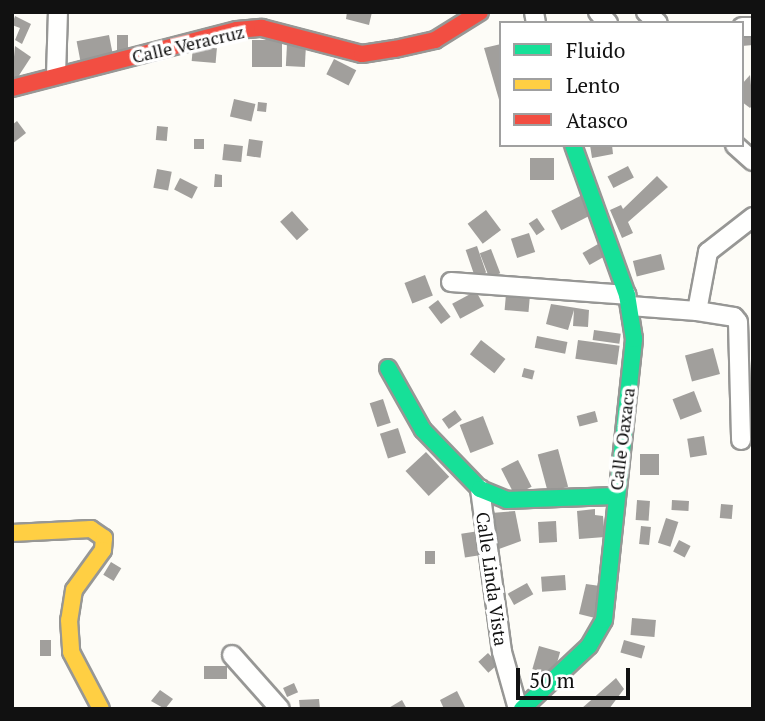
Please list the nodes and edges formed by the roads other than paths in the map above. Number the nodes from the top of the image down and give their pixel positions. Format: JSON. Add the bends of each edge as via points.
{"nodes":[{"id":1,"x":58,"y":12,"type":"edge"},
{"id":2,"x":480,"y":12,"type":"edge"},
{"id":3,"x":56,"y":75,"type":"junction"},
{"id":4,"x":12,"y":89,"type":"edge"},
{"id":5,"x":574,"y":147,"type":"edge"},
{"id":6,"x":737,"y":147,"type":"edge"},
{"id":7,"x":753,"y":161,"type":"edge"},
{"id":8,"x":753,"y":217,"type":"edge"},
{"id":9,"x":452,"y":282,"type":"dead end"},
{"id":10,"x":629,"y":301,"type":"junction"},
{"id":11,"x":697,"y":311,"type":"junction"},
{"id":12,"x":388,"y":368,"type":"dead end"},
{"id":13,"x":741,"y":440,"type":"dead end"},
{"id":14,"x":480,"y":489,"type":"junction"},
{"id":15,"x":614,"y":496,"type":"junction"},
{"id":16,"x":12,"y":533,"type":"edge"},
{"id":17,"x":232,"y":655,"type":"dead end"},
{"id":18,"x":101,"y":709,"type":"edge"},
{"id":19,"x":281,"y":709,"type":"edge"},
{"id":20,"x":520,"y":709,"type":"edge"}],
"edges":[{"from":1,"to":3,"type":"street"},
{"from":2,"to":3,"type":"street","name":"Calle Veracruz","via":[[435,40],[395,50],[362,54],[262,28],[236,30]]},
{"from":3,"to":4,"type":"street","name":"Calle Veracruz"},
{"from":5,"to":10,"type":"street","name":"Calle Oaxaca"},
{"from":6,"to":7,"type":"street"},
{"from":8,"to":11,"type":"street","via":[[708,252]]},
{"from":9,"to":10,"type":"street"},
{"from":10,"to":11,"type":"street"},
{"from":10,"to":15,"type":"street","name":"Calle Oaxaca","via":[[634,339]]},
{"from":11,"to":13,"type":"street","via":[[734,317],[738,322]]},
{"from":12,"to":14,"type":"street","via":[[423,430]]},
{"from":14,"to":15,"type":"street","via":[[507,500]]},
{"from":14,"to":20,"type":"street","name":"Calle Linda Vista","via":[[502,652]]},
{"from":15,"to":20,"type":"street","name":"Calle Oaxaca","via":[[610,590],[604,620],[589,646]]},
{"from":16,"to":18,"type":"street","via":[[91,529],[104,538],[103,550],[74,590],[69,620],[71,652]]},
{"from":17,"to":19,"type":"street"}]}
